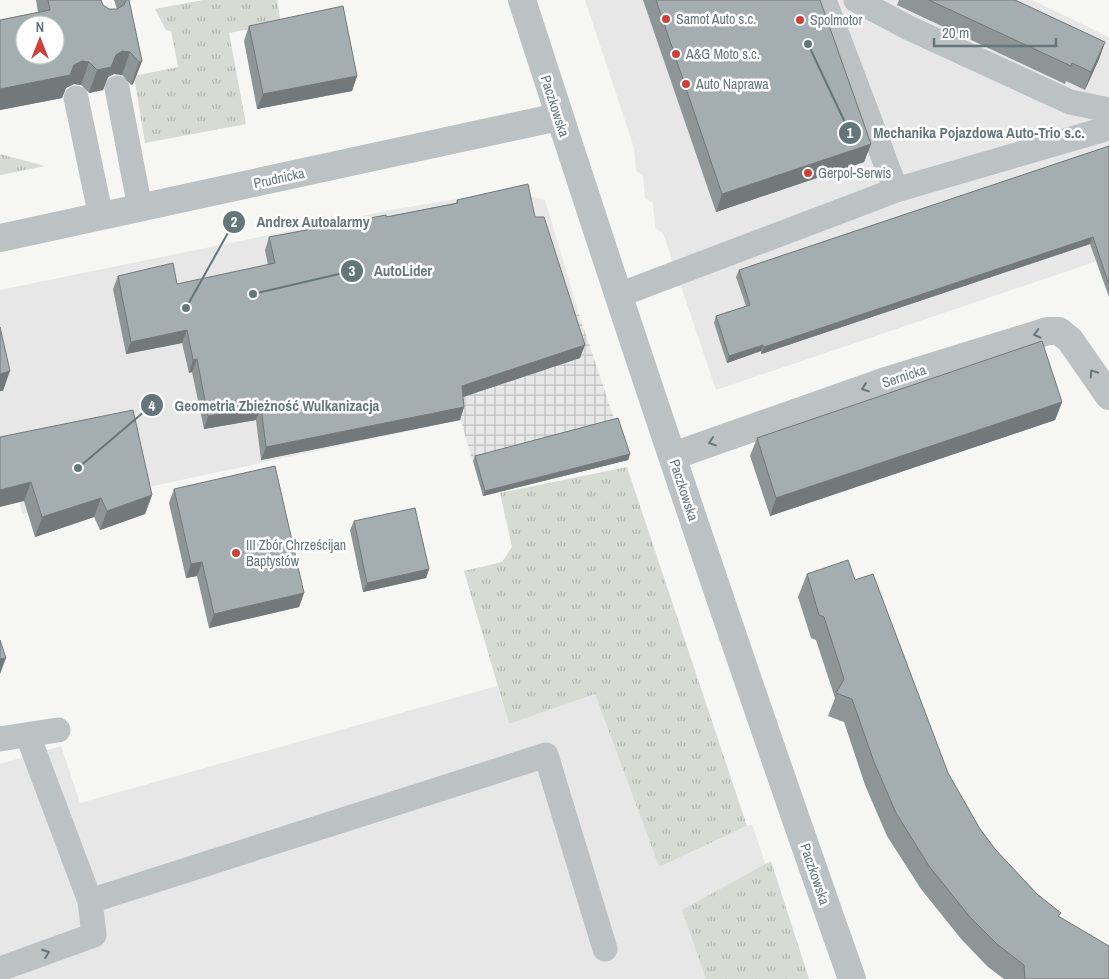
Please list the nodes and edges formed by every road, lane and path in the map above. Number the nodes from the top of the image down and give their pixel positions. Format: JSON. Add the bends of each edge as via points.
{"nodes":[{"id":1,"x":522,"y":0,"type":"edge"},
{"id":2,"x":824,"y":0,"type":"edge"},
{"id":3,"x":856,"y":0,"type":"edge"},
{"id":4,"x":117,"y":88,"type":"edge"},
{"id":5,"x":76,"y":98,"type":"edge"},
{"id":6,"x":1109,"y":110,"type":"edge"},
{"id":7,"x":558,"y":117,"type":"junction"},
{"id":8,"x":1109,"y":128,"type":"edge"},
{"id":9,"x":896,"y":190,"type":"junction"},
{"id":10,"x":140,"y":208,"type":"junction"},
{"id":11,"x":101,"y":217,"type":"junction"},
{"id":12,"x":0,"y":238,"type":"edge"},
{"id":13,"x":619,"y":295,"type":"junction"},
{"id":14,"x":1109,"y":396,"type":"edge"},
{"id":15,"x":673,"y":456,"type":"junction"},
{"id":16,"x":58,"y":730,"type":"dead end"},
{"id":17,"x":28,"y":736,"type":"junction"},
{"id":18,"x":0,"y":739,"type":"edge"},
{"id":19,"x":90,"y":901,"type":"junction"},
{"id":20,"x":605,"y":949,"type":"dead end"},
{"id":21,"x":0,"y":969,"type":"edge"},
{"id":22,"x":852,"y":979,"type":"edge"}],
"edges":[{"from":1,"to":7,"type":"street","name":"Paczkowska"},
{"from":2,"to":9,"type":"lane"},
{"from":3,"to":6,"type":"lane","via":[[1070,102]]},
{"from":4,"to":10,"type":"lane"},
{"from":5,"to":11,"type":"lane"},
{"from":7,"to":10,"type":"street","name":"Prudnicka"},
{"from":7,"to":13,"type":"street","name":"Paczkowska"},
{"from":8,"to":9,"type":"lane"},
{"from":9,"to":13,"type":"lane"},
{"from":10,"to":11,"type":"street","name":"Prudnicka"},
{"from":11,"to":12,"type":"street","name":"Prudnicka"},
{"from":13,"to":15,"type":"street","name":"Paczkowska"},
{"from":14,"to":15,"type":"street","name":"Sernicka","one_way":true,"via":[[1070,340],[1059,331],[1048,331],[882,382]]},
{"from":15,"to":22,"type":"street","name":"Paczkowska"},
{"from":16,"to":17,"type":"lane"},
{"from":17,"to":18,"type":"lane"},
{"from":17,"to":19,"type":"lane"},
{"from":19,"to":20,"type":"lane","via":[[546,755]]},
{"from":21,"to":19,"type":"lane","one_way":true,"via":[[94,935]]}]}
